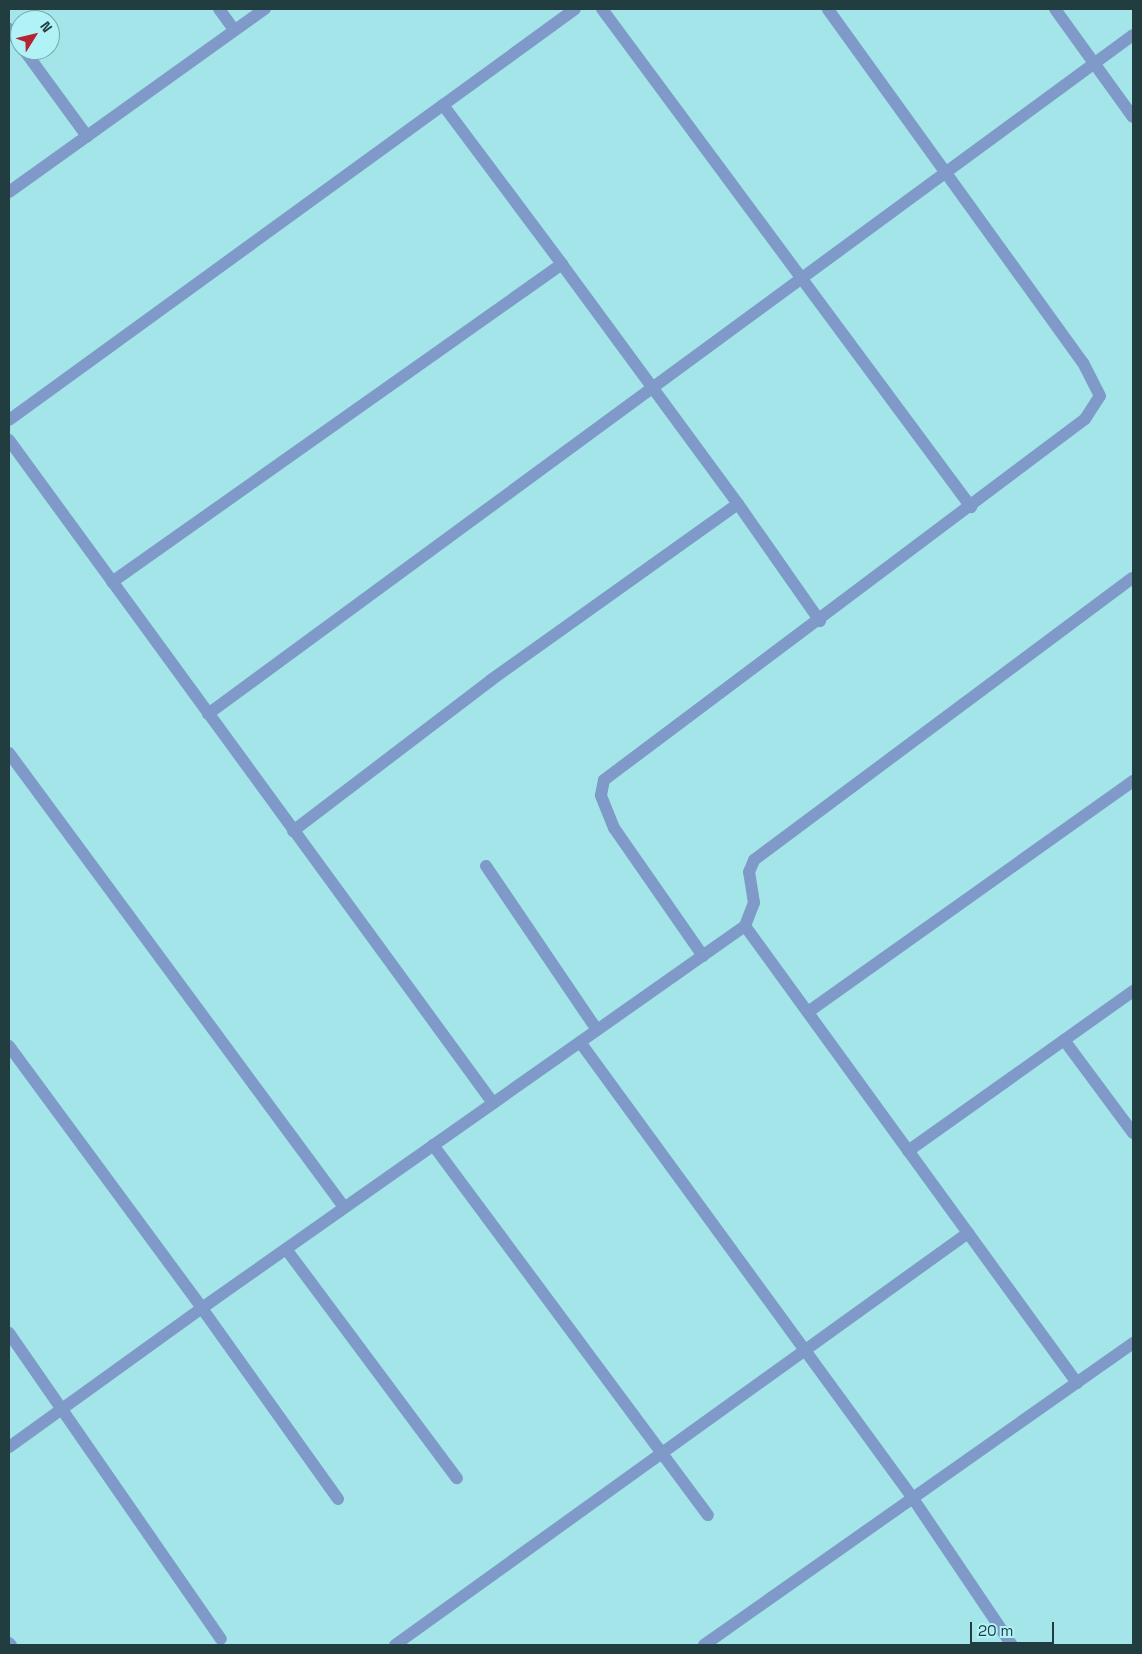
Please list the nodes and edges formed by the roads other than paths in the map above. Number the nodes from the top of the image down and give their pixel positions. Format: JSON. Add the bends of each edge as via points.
{"nodes":[{"id":1,"x":220,"y":9,"type":"edge"},
{"id":2,"x":264,"y":9,"type":"edge"},
{"id":3,"x":575,"y":9,"type":"edge"},
{"id":4,"x":602,"y":9,"type":"edge"},
{"id":5,"x":828,"y":9,"type":"edge"},
{"id":6,"x":1055,"y":9,"type":"edge"},
{"id":7,"x":234,"y":30,"type":"junction"},
{"id":8,"x":1133,"y":35,"type":"edge"},
{"id":9,"x":31,"y":60,"type":"edge"},
{"id":10,"x":1095,"y":64,"type":"junction"},
{"id":11,"x":443,"y":105,"type":"junction"},
{"id":12,"x":1133,"y":117,"type":"edge"},
{"id":13,"x":87,"y":136,"type":"junction"},
{"id":14,"x":945,"y":174,"type":"junction"},
{"id":15,"x":9,"y":192,"type":"edge"},
{"id":16,"x":562,"y":264,"type":"junction"},
{"id":17,"x":804,"y":277,"type":"junction"},
{"id":18,"x":653,"y":388,"type":"junction"},
{"id":19,"x":9,"y":420,"type":"edge"},
{"id":20,"x":9,"y":440,"type":"edge"},
{"id":21,"x":738,"y":504,"type":"junction"},
{"id":22,"x":971,"y":507,"type":"junction"},
{"id":23,"x":1133,"y":578,"type":"edge"},
{"id":24,"x":112,"y":582,"type":"junction"},
{"id":25,"x":820,"y":621,"type":"junction"},
{"id":26,"x":208,"y":714,"type":"junction"},
{"id":27,"x":9,"y":753,"type":"edge"},
{"id":28,"x":1133,"y":781,"type":"edge"},
{"id":29,"x":293,"y":831,"type":"junction"},
{"id":30,"x":486,"y":866,"type":"dead end"},
{"id":31,"x":745,"y":926,"type":"junction"},
{"id":32,"x":703,"y":956,"type":"junction"},
{"id":33,"x":1133,"y":991,"type":"edge"},
{"id":34,"x":808,"y":1012,"type":"junction"},
{"id":35,"x":597,"y":1030,"type":"junction"},
{"id":36,"x":1064,"y":1040,"type":"junction"},
{"id":37,"x":580,"y":1042,"type":"junction"},
{"id":38,"x":9,"y":1046,"type":"edge"},
{"id":39,"x":492,"y":1103,"type":"junction"},
{"id":40,"x":1133,"y":1133,"type":"edge"},
{"id":41,"x":432,"y":1146,"type":"junction"},
{"id":42,"x":908,"y":1151,"type":"junction"},
{"id":43,"x":344,"y":1208,"type":"junction"},
{"id":44,"x":968,"y":1233,"type":"junction"},
{"id":45,"x":286,"y":1248,"type":"junction"},
{"id":46,"x":202,"y":1308,"type":"junction"},
{"id":47,"x":9,"y":1333,"type":"edge"},
{"id":48,"x":1133,"y":1343,"type":"edge"},
{"id":49,"x":804,"y":1350,"type":"junction"},
{"id":50,"x":1077,"y":1383,"type":"junction"},
{"id":51,"x":63,"y":1408,"type":"junction"},
{"id":52,"x":9,"y":1447,"type":"edge"},
{"id":53,"x":659,"y":1454,"type":"junction"},
{"id":54,"x":457,"y":1478,"type":"dead end"},
{"id":55,"x":912,"y":1497,"type":"junction"},
{"id":56,"x":338,"y":1499,"type":"dead end"},
{"id":57,"x":708,"y":1514,"type":"dead end"},
{"id":58,"x":221,"y":1639,"type":"dead end"},
{"id":59,"x":395,"y":1645,"type":"edge"},
{"id":60,"x":704,"y":1645,"type":"edge"},
{"id":61,"x":1012,"y":1645,"type":"edge"}],
"edges":[{"from":1,"to":7,"type":"street"},
{"from":2,"to":7,"type":"street"},
{"from":3,"to":11,"type":"street"},
{"from":4,"to":17,"type":"street"},
{"from":5,"to":14,"type":"street"},
{"from":6,"to":10,"type":"street"},
{"from":7,"to":13,"type":"street"},
{"from":8,"to":10,"type":"street"},
{"from":9,"to":13,"type":"street"},
{"from":10,"to":12,"type":"street"},
{"from":10,"to":14,"type":"street"},
{"from":11,"to":16,"type":"street"},
{"from":11,"to":19,"type":"street"},
{"from":13,"to":15,"type":"street"},
{"from":14,"to":17,"type":"street"},
{"from":14,"to":22,"type":"street","via":[[1083,363],[1100,396],[1085,419]]},
{"from":16,"to":18,"type":"street"},
{"from":16,"to":24,"type":"street"},
{"from":17,"to":18,"type":"street"},
{"from":17,"to":22,"type":"street"},
{"from":18,"to":21,"type":"street"},
{"from":18,"to":26,"type":"street"},
{"from":20,"to":24,"type":"street"},
{"from":21,"to":25,"type":"street"},
{"from":21,"to":29,"type":"street","via":[[491,680]]},
{"from":22,"to":25,"type":"street"},
{"from":23,"to":31,"type":"street","via":[[754,860],[749,872],[754,903]]},
{"from":24,"to":26,"type":"street"},
{"from":25,"to":32,"type":"street","via":[[604,780],[601,794],[614,828]]},
{"from":26,"to":29,"type":"street"},
{"from":27,"to":43,"type":"street"},
{"from":28,"to":34,"type":"street"},
{"from":29,"to":39,"type":"street"},
{"from":30,"to":35,"type":"street"},
{"from":31,"to":32,"type":"street"},
{"from":31,"to":34,"type":"street"},
{"from":32,"to":35,"type":"street"},
{"from":33,"to":36,"type":"street"},
{"from":34,"to":42,"type":"street"},
{"from":35,"to":37,"type":"street"},
{"from":36,"to":40,"type":"street"},
{"from":36,"to":42,"type":"street"},
{"from":37,"to":39,"type":"street"},
{"from":37,"to":49,"type":"street"},
{"from":38,"to":46,"type":"street"},
{"from":39,"to":41,"type":"street"},
{"from":41,"to":43,"type":"street"},
{"from":41,"to":53,"type":"street"},
{"from":42,"to":44,"type":"street"},
{"from":43,"to":45,"type":"street"},
{"from":44,"to":49,"type":"street"},
{"from":44,"to":50,"type":"street"},
{"from":45,"to":46,"type":"street"},
{"from":45,"to":54,"type":"street"},
{"from":46,"to":51,"type":"street"},
{"from":46,"to":56,"type":"street"},
{"from":47,"to":51,"type":"street"},
{"from":48,"to":50,"type":"street"},
{"from":49,"to":53,"type":"street"},
{"from":49,"to":55,"type":"street"},
{"from":50,"to":55,"type":"street"},
{"from":51,"to":52,"type":"street"},
{"from":51,"to":58,"type":"street"},
{"from":53,"to":57,"type":"street"},
{"from":53,"to":59,"type":"street"},
{"from":55,"to":60,"type":"street"},
{"from":55,"to":61,"type":"street"}]}
